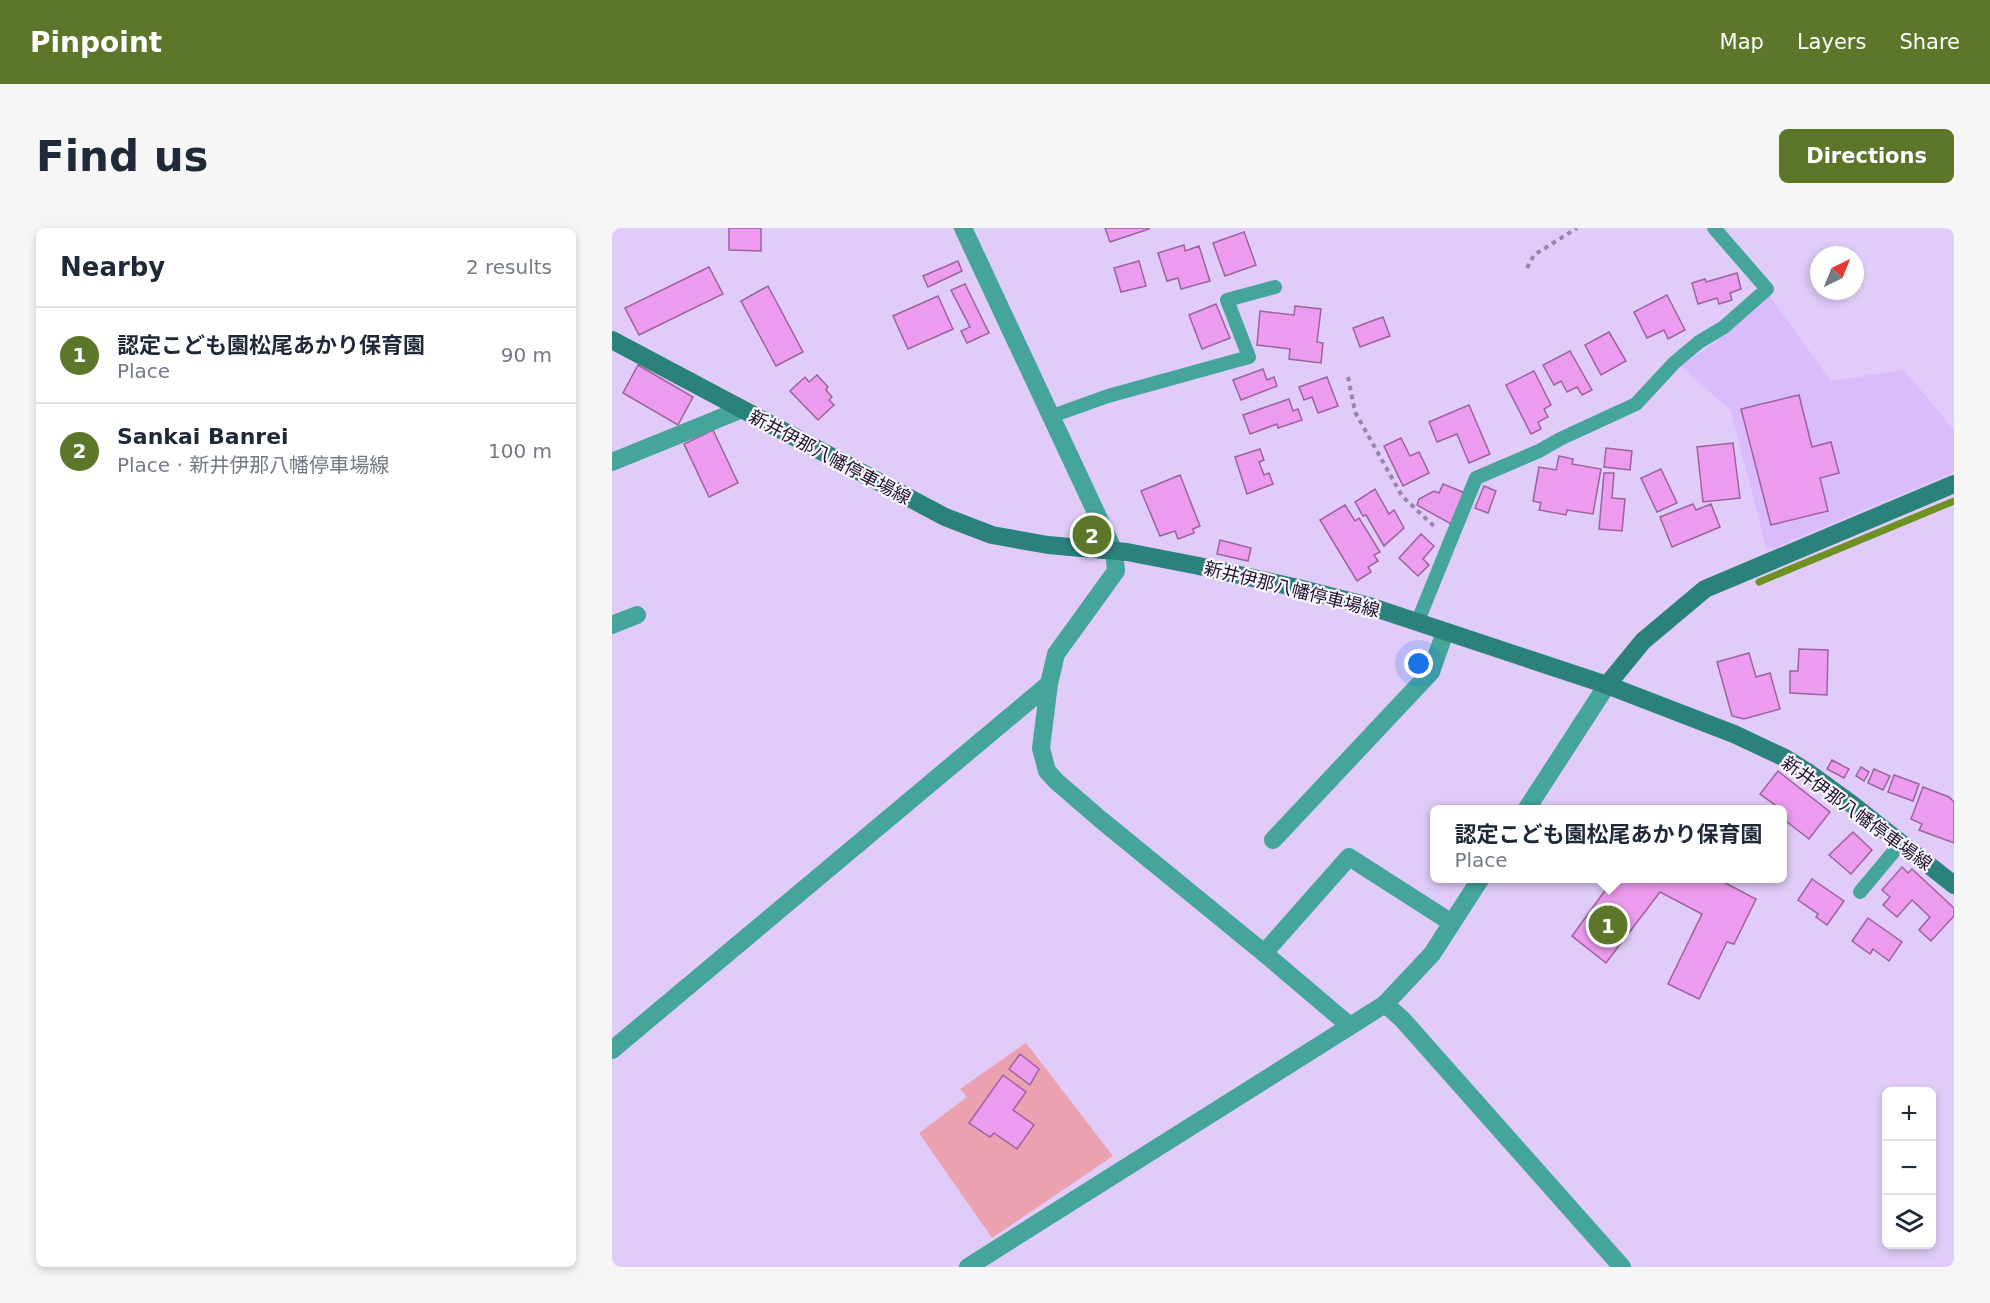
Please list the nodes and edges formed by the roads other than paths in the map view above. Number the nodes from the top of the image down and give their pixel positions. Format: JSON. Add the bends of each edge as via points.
{"nodes":[{"id":1,"x":963,"y":228,"type":"edge"},
{"id":2,"x":1714,"y":228,"type":"edge"},
{"id":3,"x":1275,"y":287,"type":"dead end"},
{"id":4,"x":612,"y":340,"type":"edge"},
{"id":5,"x":740,"y":410,"type":"junction"},
{"id":6,"x":1052,"y":417,"type":"junction"},
{"id":7,"x":612,"y":462,"type":"edge"},
{"id":8,"x":1954,"y":484,"type":"edge"},
{"id":9,"x":1114,"y":551,"type":"junction"},
{"id":10,"x":637,"y":615,"type":"dead end"},
{"id":11,"x":1418,"y":623,"type":"junction"},
{"id":12,"x":612,"y":625,"type":"edge"},
{"id":13,"x":1445,"y":632,"type":"junction"},
{"id":14,"x":1049,"y":684,"type":"junction"},
{"id":15,"x":1607,"y":685,"type":"junction"},
{"id":16,"x":1529,"y":805,"type":"edge"},
{"id":17,"x":1273,"y":840,"type":"dead end"},
{"id":18,"x":1901,"y":843,"type":"junction"},
{"id":19,"x":1478,"y":883,"type":"edge"},
{"id":20,"x":1954,"y":885,"type":"edge"},
{"id":21,"x":1860,"y":892,"type":"dead end"},
{"id":22,"x":1452,"y":923,"type":"junction"},
{"id":23,"x":1264,"y":953,"type":"junction"},
{"id":24,"x":1385,"y":1004,"type":"junction"},
{"id":25,"x":1350,"y":1026,"type":"junction"},
{"id":26,"x":612,"y":1050,"type":"edge"},
{"id":27,"x":968,"y":1267,"type":"edge"},
{"id":28,"x":1622,"y":1267,"type":"edge"}],
"edges":[{"from":1,"to":6,"type":"street"},
{"from":2,"to":11,"type":"lane","via":[[1767,289],[1674,363],[1636,404],[1476,478]]},
{"from":3,"to":6,"type":"lane","via":[[1227,300],[1249,357],[1108,396]]},
{"from":4,"to":5,"type":"main road","name":"新井伊那八幡停車場線"},
{"from":5,"to":7,"type":"street"},
{"from":5,"to":9,"type":"main road","name":"新井伊那八幡停車場線","via":[[954,521],[992,535]]},
{"from":6,"to":9,"type":"street"},
{"from":8,"to":15,"type":"main road","via":[[1705,589],[1643,641]]},
{"from":9,"to":11,"type":"main road","name":"新井伊那八幡停車場線","via":[[1298,588]]},
{"from":9,"to":14,"type":"street","via":[[1116,571],[1056,654]]},
{"from":10,"to":12,"type":"street"},
{"from":11,"to":13,"type":"main road","name":"新井伊那八幡停車場線"},
{"from":13,"to":15,"type":"main road","name":"新井伊那八幡停車場線"},
{"from":13,"to":17,"type":"street","via":[[1431,672]]},
{"from":14,"to":23,"type":"street","via":[[1041,748],[1047,771]]},
{"from":14,"to":26,"type":"street"},
{"from":15,"to":16,"type":"street"},
{"from":15,"to":18,"type":"main road","name":"新井伊那八幡停車場線","via":[[1776,753],[1809,772]]},
{"from":18,"to":20,"type":"main road","name":"新井伊那八幡停車場線"},
{"from":18,"to":21,"type":"lane"},
{"from":19,"to":22,"type":"street"},
{"from":22,"to":23,"type":"street","via":[[1349,857]]},
{"from":22,"to":24,"type":"street","via":[[1432,954]]},
{"from":23,"to":25,"type":"street"},
{"from":24,"to":25,"type":"street"},
{"from":24,"to":28,"type":"street"},
{"from":25,"to":27,"type":"street"}]}
